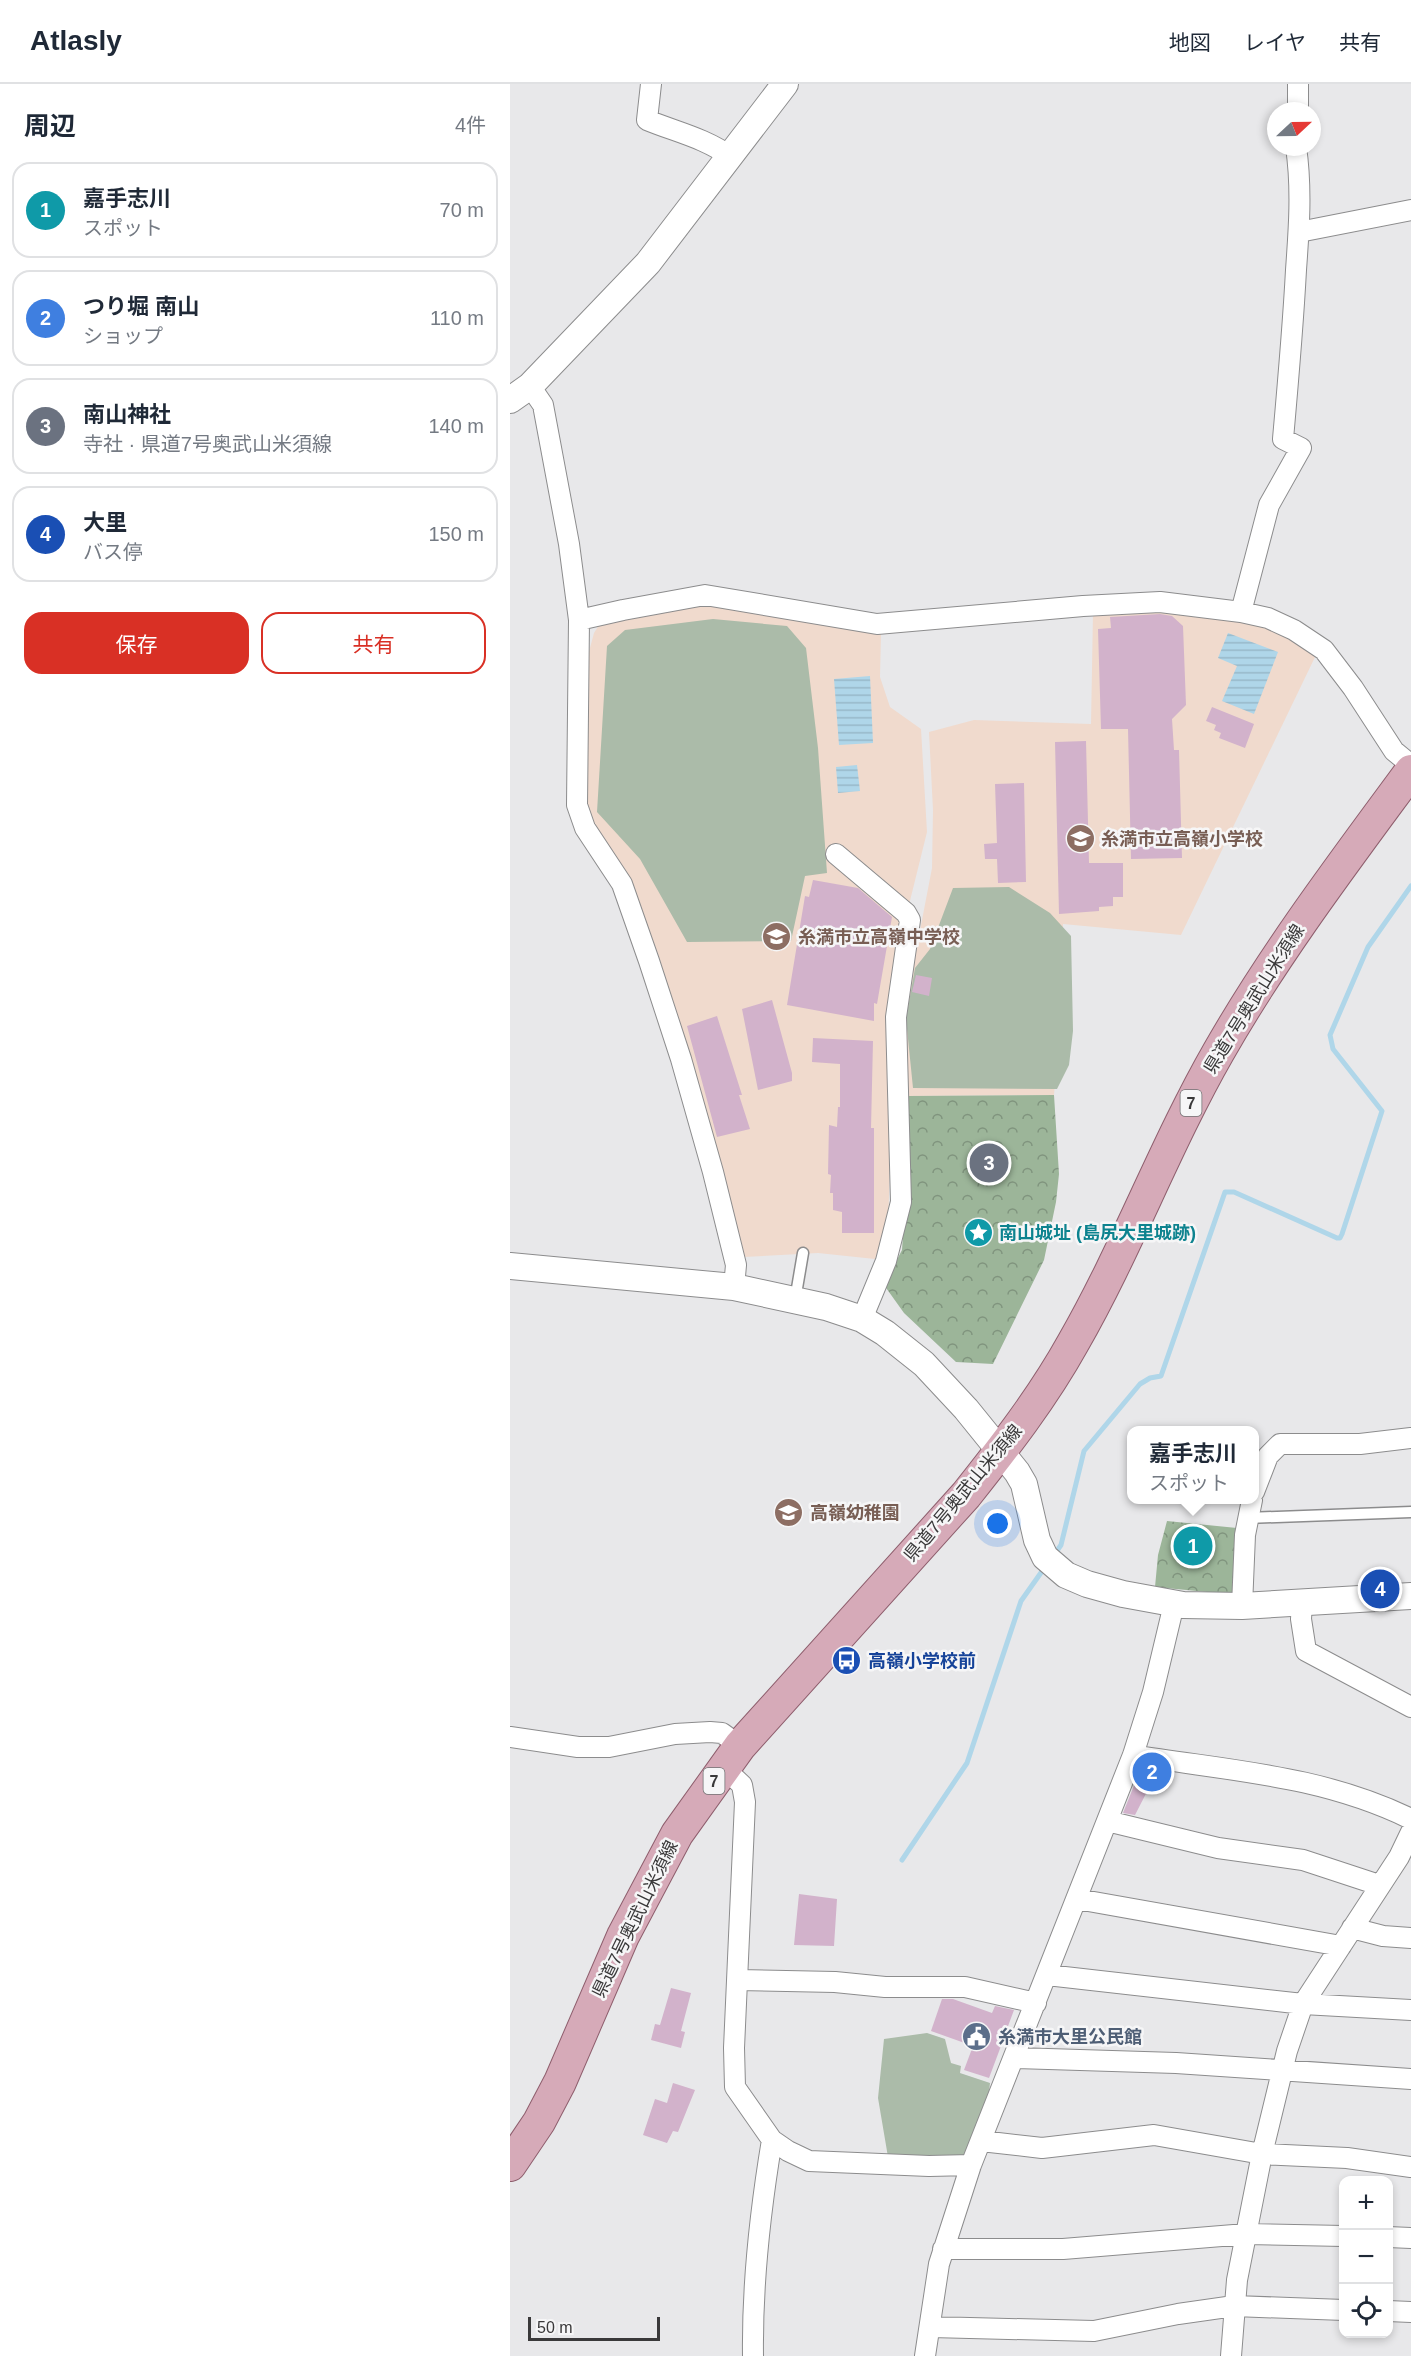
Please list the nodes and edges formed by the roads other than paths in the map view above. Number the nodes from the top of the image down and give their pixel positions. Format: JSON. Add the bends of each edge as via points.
{"nodes":[{"id":1,"x":651,"y":84,"type":"edge"},
{"id":2,"x":785,"y":84,"type":"edge"},
{"id":3,"x":1298,"y":84,"type":"edge"},
{"id":4,"x":1298,"y":102,"type":"edge"},
{"id":5,"x":1297,"y":156,"type":"edge"},
{"id":6,"x":731,"y":157,"type":"junction"},
{"id":7,"x":1411,"y":210,"type":"edge"},
{"id":8,"x":1299,"y":232,"type":"junction"},
{"id":9,"x":520,"y":393,"type":"edge"},
{"id":10,"x":1241,"y":612,"type":"junction"},
{"id":11,"x":579,"y":620,"type":"junction"},
{"id":12,"x":1411,"y":765,"type":"edge"},
{"id":13,"x":1411,"y":771,"type":"edge"},
{"id":14,"x":836,"y":854,"type":"dead end"},
{"id":15,"x":803,"y":1253,"type":"dead end"},
{"id":16,"x":510,"y":1266,"type":"edge"},
{"id":17,"x":734,"y":1287,"type":"junction"},
{"id":18,"x":795,"y":1300,"type":"junction"},
{"id":19,"x":862,"y":1319,"type":"junction"},
{"id":20,"x":1411,"y":1438,"type":"edge"},
{"id":21,"x":1001,"y":1452,"type":"junction"},
{"id":22,"x":1259,"y":1479,"type":"edge"},
{"id":23,"x":1250,"y":1509,"type":"edge"},
{"id":24,"x":1411,"y":1512,"type":"edge"},
{"id":25,"x":1411,"y":1596,"type":"edge"},
{"id":26,"x":1302,"y":1603,"type":"junction"},
{"id":27,"x":1174,"y":1604,"type":"junction"},
{"id":28,"x":1242,"y":1606,"type":"junction"},
{"id":29,"x":1411,"y":1707,"type":"edge"},
{"id":30,"x":510,"y":1737,"type":"edge"},
{"id":31,"x":1133,"y":1755,"type":"junction"},
{"id":32,"x":732,"y":1757,"type":"junction"},
{"id":33,"x":1411,"y":1819,"type":"edge"},
{"id":34,"x":1107,"y":1821,"type":"junction"},
{"id":35,"x":1411,"y":1832,"type":"edge"},
{"id":36,"x":1379,"y":1885,"type":"junction"},
{"id":37,"x":1077,"y":1899,"type":"junction"},
{"id":38,"x":1352,"y":1928,"type":"junction"},
{"id":39,"x":1411,"y":1938,"type":"edge"},
{"id":40,"x":1341,"y":1946,"type":"junction"},
{"id":41,"x":1047,"y":1975,"type":"junction"},
{"id":42,"x":738,"y":1980,"type":"junction"},
{"id":43,"x":1036,"y":2003,"type":"junction"},
{"id":44,"x":1303,"y":2004,"type":"junction"},
{"id":45,"x":1411,"y":2010,"type":"edge"},
{"id":46,"x":1014,"y":2058,"type":"junction"},
{"id":47,"x":1282,"y":2070,"type":"junction"},
{"id":48,"x":1411,"y":2079,"type":"edge"},
{"id":49,"x":772,"y":2140,"type":"junction"},
{"id":50,"x":981,"y":2140,"type":"junction"},
{"id":51,"x":1262,"y":2154,"type":"junction"},
{"id":52,"x":510,"y":2165,"type":"edge"},
{"id":53,"x":971,"y":2165,"type":"junction"},
{"id":54,"x":1411,"y":2167,"type":"edge"},
{"id":55,"x":1246,"y":2234,"type":"junction"},
{"id":56,"x":1339,"y":2236,"type":"edge"},
{"id":57,"x":1393,"y":2237,"type":"edge"},
{"id":58,"x":1411,"y":2238,"type":"edge"},
{"id":59,"x":943,"y":2249,"type":"junction"},
{"id":60,"x":1234,"y":2306,"type":"junction"},
{"id":61,"x":1339,"y":2310,"type":"edge"},
{"id":62,"x":1393,"y":2311,"type":"edge"},
{"id":63,"x":1411,"y":2312,"type":"edge"},
{"id":64,"x":931,"y":2327,"type":"junction"},
{"id":65,"x":753,"y":2356,"type":"edge"},
{"id":66,"x":926,"y":2356,"type":"edge"},
{"id":67,"x":1231,"y":2356,"type":"edge"}],
"edges":[{"from":1,"to":6,"type":"street","via":[[647,120],[715,145]]},
{"from":2,"to":6,"type":"street"},
{"from":3,"to":4,"type":"street"},
{"from":5,"to":8,"type":"street"},
{"from":6,"to":9,"type":"street","via":[[648,263]]},
{"from":7,"to":8,"type":"street"},
{"from":8,"to":10,"type":"street","via":[[1282,440],[1301,448],[1269,505]]},
{"from":9,"to":11,"type":"street","via":[[543,405]]},
{"from":10,"to":11,"type":"street","via":[[1160,602],[877,624],[705,595]]},
{"from":10,"to":12,"type":"street","via":[[1268,618],[1324,650],[1394,751]]},
{"from":11,"to":17,"type":"street","via":[[577,805],[585,828],[622,884],[681,1059],[736,1265]]},
{"from":13,"to":21,"type":"main road","name":"県道7号奥武山米須線","number":"7","via":[[1258,986],[1194,1096],[1074,1342]]},
{"from":14,"to":19,"type":"street","via":[[910,920],[896,1017],[901,1202],[886,1261]]},
{"from":15,"to":18,"type":"lane"},
{"from":16,"to":17,"type":"street"},
{"from":17,"to":18,"type":"street"},
{"from":18,"to":19,"type":"street"},
{"from":19,"to":21,"type":"street","via":[[924,1364]]},
{"from":20,"to":22,"type":"street","via":[[1360,1444],[1280,1444],[1268,1456]]},
{"from":21,"to":27,"type":"street","via":[[1024,1484],[1045,1557],[1066,1575],[1087,1584]]},
{"from":21,"to":32,"type":"main road","name":"県道7号奥武山米須線","number":"7"},
{"from":23,"to":24,"type":"lane"},
{"from":23,"to":28,"type":"street"},
{"from":25,"to":26,"type":"street"},
{"from":26,"to":28,"type":"street"},
{"from":26,"to":29,"type":"street","via":[[1306,1651]]},
{"from":27,"to":28,"type":"street"},
{"from":27,"to":31,"type":"street"},
{"from":30,"to":32,"type":"street","via":[[578,1747],[609,1747],[675,1734],[711,1732],[722,1733]]},
{"from":31,"to":33,"type":"street","via":[[1274,1775],[1328,1788]]},
{"from":31,"to":34,"type":"street"},
{"from":32,"to":42,"type":"street","via":[[745,1802]]},
{"from":32,"to":52,"type":"main road","name":"県道7号奥武山米須線","number":"7","via":[[677,1834],[651,1880],[560,2082]]},
{"from":34,"to":36,"type":"street","via":[[1218,1848],[1303,1860]]},
{"from":34,"to":37,"type":"street"},
{"from":35,"to":36,"type":"street"},
{"from":36,"to":38,"type":"street"},
{"from":37,"to":40,"type":"street"},
{"from":37,"to":41,"type":"street"},
{"from":38,"to":39,"type":"street"},
{"from":38,"to":40,"type":"street"},
{"from":40,"to":44,"type":"street"},
{"from":41,"to":43,"type":"street"},
{"from":41,"to":44,"type":"street"},
{"from":42,"to":43,"type":"street","via":[[965,1987]]},
{"from":42,"to":49,"type":"street","via":[[735,2087]]},
{"from":43,"to":46,"type":"street"},
{"from":44,"to":45,"type":"street"},
{"from":44,"to":47,"type":"street"},
{"from":46,"to":47,"type":"street"},
{"from":46,"to":50,"type":"street"},
{"from":47,"to":48,"type":"street"},
{"from":47,"to":51,"type":"street"},
{"from":49,"to":53,"type":"street","via":[[809,2161]]},
{"from":49,"to":65,"type":"street","via":[[753,2285]]},
{"from":50,"to":51,"type":"street","via":[[1042,2148],[1154,2135]]},
{"from":50,"to":53,"type":"street"},
{"from":51,"to":54,"type":"street","via":[[1347,2158]]},
{"from":51,"to":55,"type":"street"},
{"from":53,"to":59,"type":"street"},
{"from":55,"to":56,"type":"street"},
{"from":55,"to":59,"type":"street","via":[[1063,2249]]},
{"from":55,"to":60,"type":"street"},
{"from":57,"to":58,"type":"street"},
{"from":59,"to":64,"type":"street"},
{"from":60,"to":61,"type":"street"},
{"from":60,"to":64,"type":"street","via":[[1094,2331]]},
{"from":60,"to":67,"type":"street"},
{"from":62,"to":63,"type":"street"},
{"from":64,"to":66,"type":"street"}]}
